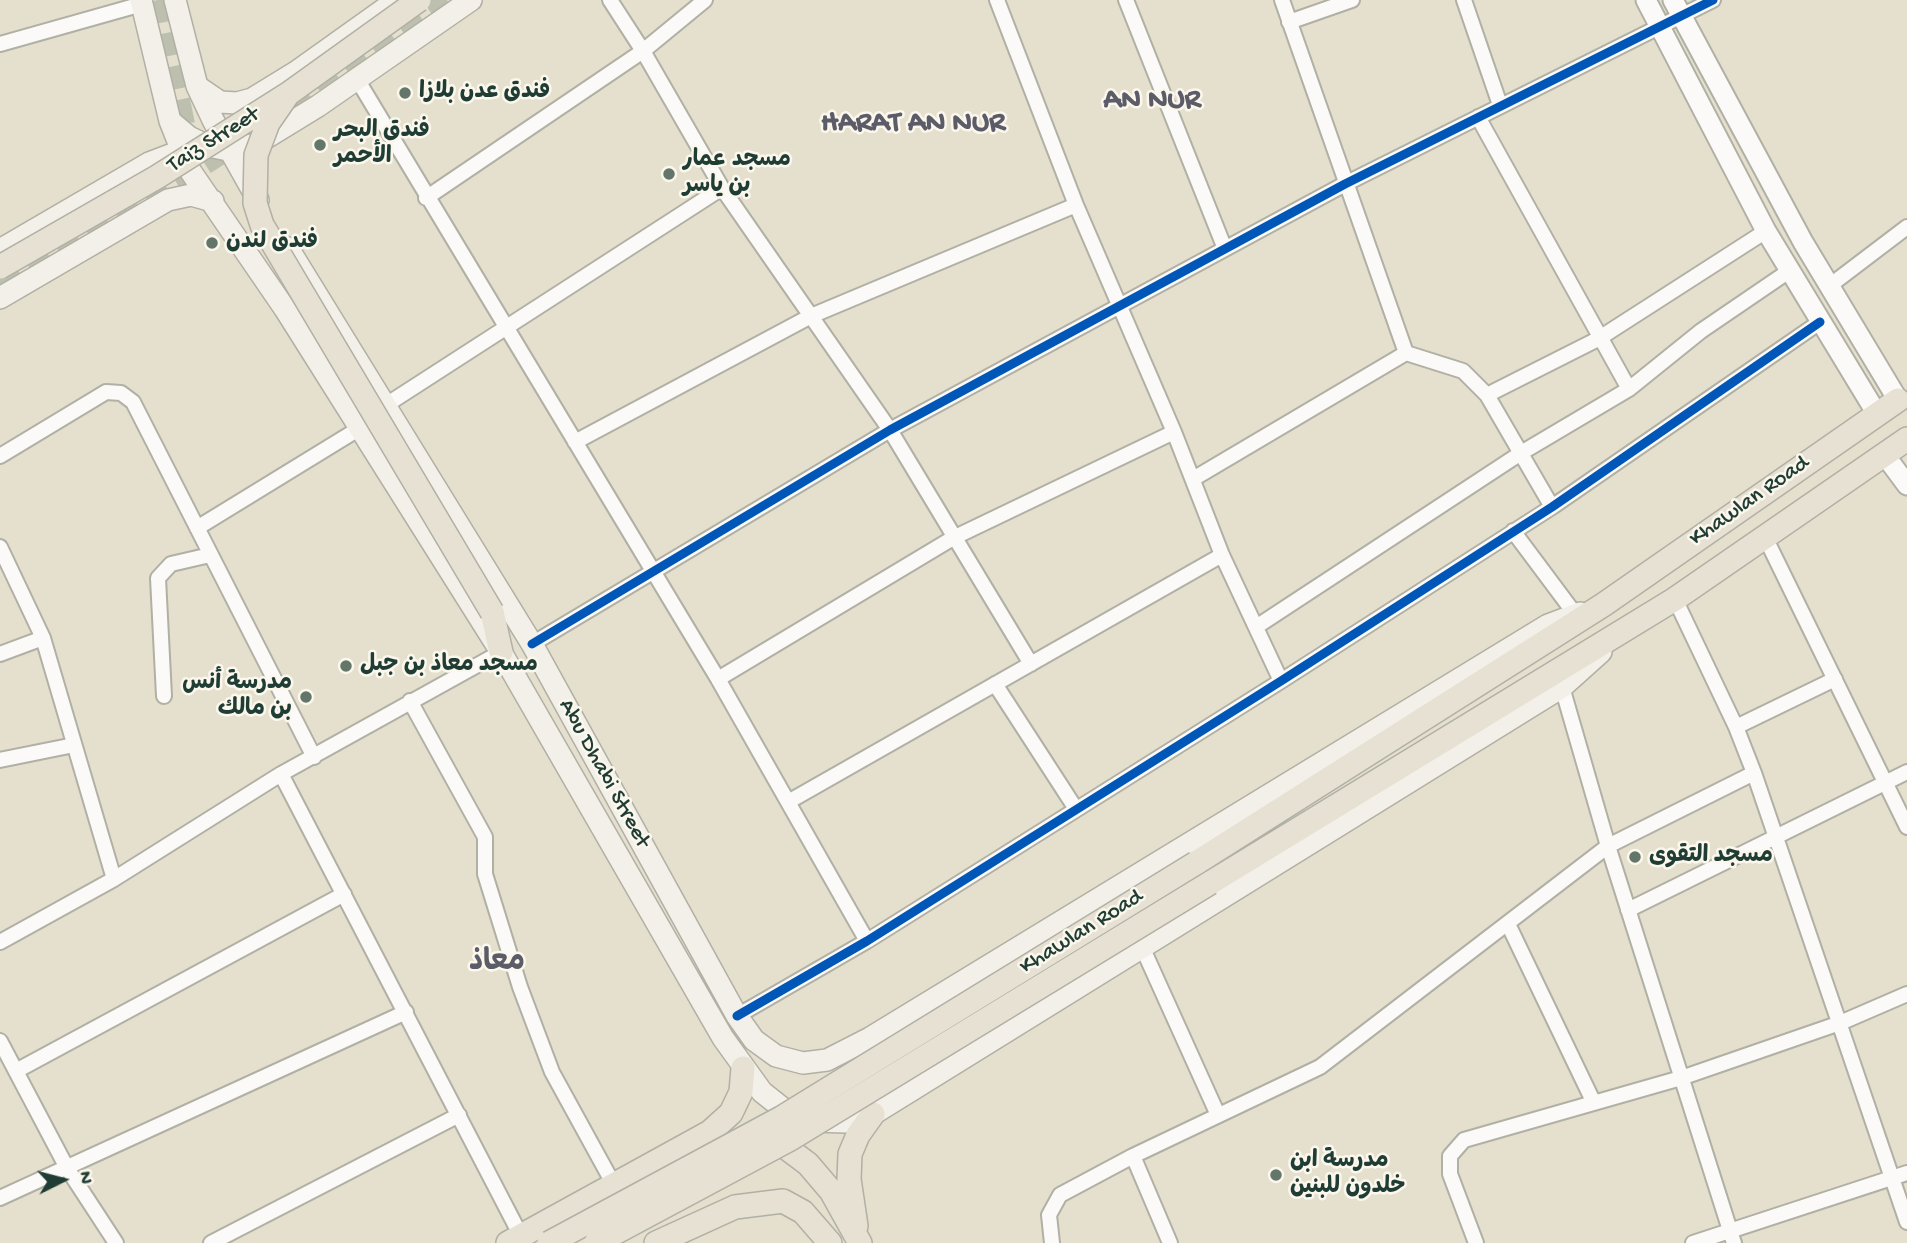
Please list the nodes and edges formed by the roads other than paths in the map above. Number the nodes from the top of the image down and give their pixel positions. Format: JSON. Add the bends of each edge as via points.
{"nodes":[{"id":1,"x":397,"y":0,"type":"edge"},
{"id":2,"x":419,"y":0,"type":"edge"},
{"id":3,"x":471,"y":0,"type":"edge"},
{"id":4,"x":610,"y":0,"type":"edge"},
{"id":5,"x":705,"y":0,"type":"edge"},
{"id":6,"x":998,"y":0,"type":"edge"},
{"id":7,"x":1126,"y":0,"type":"edge"},
{"id":8,"x":1282,"y":0,"type":"edge"},
{"id":9,"x":1352,"y":0,"type":"edge"},
{"id":10,"x":1464,"y":0,"type":"edge"},
{"id":11,"x":1646,"y":0,"type":"edge"},
{"id":12,"x":1713,"y":0,"type":"edge"},
{"id":13,"x":141,"y":2,"type":"edge"},
{"id":14,"x":1677,"y":8,"type":"edge"},
{"id":15,"x":177,"y":9,"type":"edge"},
{"id":16,"x":1289,"y":22,"type":"junction"},
{"id":17,"x":1657,"y":25,"type":"junction"},
{"id":18,"x":148,"y":28,"type":"junction"},
{"id":19,"x":0,"y":44,"type":"edge"},
{"id":20,"x":643,"y":51,"type":"junction"},
{"id":21,"x":296,"y":72,"type":"junction"},
{"id":22,"x":357,"y":79,"type":"junction"},
{"id":23,"x":197,"y":86,"type":"junction"},
{"id":24,"x":288,"y":94,"type":"junction"},
{"id":25,"x":164,"y":97,"type":"junction"},
{"id":26,"x":1500,"y":105,"type":"junction"},
{"id":27,"x":318,"y":106,"type":"junction"},
{"id":28,"x":1478,"y":117,"type":"junction"},
{"id":29,"x":170,"y":121,"type":"junction"},
{"id":30,"x":280,"y":131,"type":"junction"},
{"id":31,"x":228,"y":150,"type":"junction"},
{"id":32,"x":180,"y":153,"type":"junction"},
{"id":33,"x":149,"y":163,"type":"junction"},
{"id":34,"x":241,"y":172,"type":"junction"},
{"id":35,"x":1345,"y":184,"type":"junction"},
{"id":36,"x":722,"y":188,"type":"junction"},
{"id":37,"x":426,"y":198,"type":"junction"},
{"id":38,"x":213,"y":201,"type":"junction"},
{"id":39,"x":1076,"y":205,"type":"junction"},
{"id":40,"x":265,"y":210,"type":"junction"},
{"id":41,"x":60,"y":215,"type":"junction"},
{"id":42,"x":1907,"y":227,"type":"edge"},
{"id":43,"x":1766,"y":231,"type":"junction"},
{"id":44,"x":1225,"y":249,"type":"junction"},
{"id":45,"x":0,"y":250,"type":"edge"},
{"id":46,"x":80,"y":250,"type":"junction"},
{"id":47,"x":0,"y":267,"type":"edge"},
{"id":48,"x":1789,"y":271,"type":"junction"},
{"id":49,"x":1829,"y":287,"type":"junction"},
{"id":50,"x":313,"y":288,"type":"junction"},
{"id":51,"x":0,"y":298,"type":"edge"},
{"id":52,"x":1120,"y":305,"type":"junction"},
{"id":53,"x":285,"y":309,"type":"junction"},
{"id":54,"x":811,"y":316,"type":"junction"},
{"id":55,"x":1819,"y":322,"type":"junction"},
{"id":56,"x":506,"y":329,"type":"junction"},
{"id":57,"x":1598,"y":339,"type":"junction"},
{"id":58,"x":1406,"y":353,"type":"junction"},
{"id":59,"x":1629,"y":389,"type":"junction"},
{"id":60,"x":1487,"y":396,"type":"junction"},
{"id":61,"x":1902,"y":397,"type":"edge"},
{"id":62,"x":386,"y":405,"type":"junction"},
{"id":63,"x":1877,"y":414,"type":"junction"},
{"id":64,"x":360,"y":428,"type":"junction"},
{"id":65,"x":890,"y":430,"type":"junction"},
{"id":66,"x":1174,"y":432,"type":"junction"},
{"id":67,"x":1907,"y":439,"type":"edge"},
{"id":68,"x":575,"y":442,"type":"junction"},
{"id":69,"x":1521,"y":453,"type":"junction"},
{"id":70,"x":1884,"y":454,"type":"junction"},
{"id":71,"x":0,"y":456,"type":"edge"},
{"id":72,"x":1194,"y":479,"type":"junction"},
{"id":73,"x":1907,"y":485,"type":"edge"},
{"id":74,"x":1552,"y":506,"type":"junction"},
{"id":75,"x":197,"y":528,"type":"junction"},
{"id":76,"x":1513,"y":531,"type":"junction"},
{"id":77,"x":953,"y":538,"type":"junction"},
{"id":78,"x":1766,"y":539,"type":"junction"},
{"id":79,"x":0,"y":547,"type":"edge"},
{"id":80,"x":210,"y":555,"type":"junction"},
{"id":81,"x":1222,"y":555,"type":"junction"},
{"id":82,"x":654,"y":573,"type":"junction"},
{"id":83,"x":1675,"y":599,"type":"junction"},
{"id":84,"x":1604,"y":605,"type":"junction"},
{"id":85,"x":1575,"y":614,"type":"junction"},
{"id":86,"x":1256,"y":627,"type":"junction"},
{"id":87,"x":1620,"y":634,"type":"junction"},
{"id":88,"x":43,"y":638,"type":"junction"},
{"id":89,"x":532,"y":644,"type":"junction"},
{"id":90,"x":501,"y":652,"type":"junction"},
{"id":91,"x":0,"y":654,"type":"edge"},
{"id":92,"x":1031,"y":664,"type":"junction"},
{"id":93,"x":718,"y":679,"type":"junction"},
{"id":94,"x":1835,"y":679,"type":"junction"},
{"id":95,"x":1281,"y":681,"type":"junction"},
{"id":96,"x":995,"y":684,"type":"junction"},
{"id":97,"x":1562,"y":687,"type":"junction"},
{"id":98,"x":164,"y":696,"type":"dead end"},
{"id":99,"x":410,"y":701,"type":"junction"},
{"id":100,"x":1736,"y":727,"type":"junction"},
{"id":101,"x":74,"y":745,"type":"junction"},
{"id":102,"x":314,"y":757,"type":"junction"},
{"id":103,"x":0,"y":760,"type":"edge"},
{"id":104,"x":1907,"y":772,"type":"edge"},
{"id":105,"x":1754,"y":773,"type":"junction"},
{"id":106,"x":282,"y":774,"type":"junction"},
{"id":107,"x":1886,"y":783,"type":"junction"},
{"id":108,"x":788,"y":802,"type":"junction"},
{"id":109,"x":1076,"y":809,"type":"junction"},
{"id":110,"x":1907,"y":827,"type":"edge"},
{"id":111,"x":1775,"y":838,"type":"junction"},
{"id":112,"x":1608,"y":846,"type":"junction"},
{"id":113,"x":114,"y":879,"type":"junction"},
{"id":114,"x":344,"y":894,"type":"junction"},
{"id":115,"x":1628,"y":910,"type":"junction"},
{"id":116,"x":1508,"y":924,"type":"junction"},
{"id":117,"x":867,"y":941,"type":"junction"},
{"id":118,"x":0,"y":942,"type":"edge"},
{"id":119,"x":1143,"y":949,"type":"junction"},
{"id":120,"x":720,"y":988,"type":"junction"},
{"id":121,"x":1907,"y":994,"type":"edge"},
{"id":122,"x":701,"y":1000,"type":"junction"},
{"id":123,"x":406,"y":1012,"type":"junction"},
{"id":124,"x":737,"y":1016,"type":"junction"},
{"id":125,"x":1840,"y":1023,"type":"junction"},
{"id":126,"x":870,"y":1038,"type":"junction"},
{"id":127,"x":0,"y":1041,"type":"edge"},
{"id":128,"x":827,"y":1060,"type":"joint"},
{"id":129,"x":743,"y":1068,"type":"junction"},
{"id":130,"x":16,"y":1071,"type":"junction"},
{"id":131,"x":1681,"y":1078,"type":"junction"},
{"id":132,"x":902,"y":1096,"type":"junction"},
{"id":133,"x":1593,"y":1101,"type":"junction"},
{"id":134,"x":873,"y":1114,"type":"junction"},
{"id":135,"x":459,"y":1115,"type":"junction"},
{"id":136,"x":1218,"y":1115,"type":"junction"},
{"id":137,"x":710,"y":1132,"type":"junction"},
{"id":138,"x":1133,"y":1156,"type":"junction"},
{"id":139,"x":648,"y":1166,"type":"junction"},
{"id":140,"x":67,"y":1168,"type":"junction"},
{"id":141,"x":1907,"y":1173,"type":"edge"},
{"id":142,"x":1890,"y":1178,"type":"junction"},
{"id":143,"x":614,"y":1185,"type":"junction"},
{"id":144,"x":0,"y":1198,"type":"edge"},
{"id":145,"x":1907,"y":1222,"type":"edge"},
{"id":146,"x":670,"y":1238,"type":"edge"},
{"id":147,"x":1732,"y":1238,"type":"edge"},
{"id":148,"x":514,"y":1239,"type":"edge"},
{"id":149,"x":859,"y":1241,"type":"edge"},
{"id":150,"x":116,"y":1243,"type":"edge"},
{"id":151,"x":211,"y":1243,"type":"edge"},
{"id":152,"x":549,"y":1243,"type":"edge"},
{"id":153,"x":596,"y":1243,"type":"edge"},
{"id":154,"x":830,"y":1243,"type":"edge"},
{"id":155,"x":1052,"y":1243,"type":"edge"},
{"id":156,"x":1170,"y":1243,"type":"edge"},
{"id":157,"x":1476,"y":1243,"type":"edge"},
{"id":158,"x":1693,"y":1243,"type":"edge"}],
"edges":[{"from":1,"to":21,"type":"main road"},
{"from":2,"to":24,"type":"main road","name":"Taiz Street","bridge":true},
{"from":3,"to":22,"type":"main road"},
{"from":4,"to":20,"type":"street"},
{"from":5,"to":20,"type":"street"},
{"from":6,"to":39,"type":"street"},
{"from":7,"to":44,"type":"street"},
{"from":8,"to":16,"type":"street"},
{"from":9,"to":16,"type":"street"},
{"from":10,"to":26,"type":"street"},
{"from":11,"to":17,"type":"street"},
{"from":12,"to":14,"type":"street"},
{"from":13,"to":18,"type":"main road"},
{"from":13,"to":19,"type":"street"},
{"from":14,"to":17,"type":"street"},
{"from":14,"to":49,"type":"street"},
{"from":15,"to":18,"type":"main road","via":[[176,27],[168,35],[157,35]]},
{"from":15,"to":23,"type":"main road","name":"Abu Dhabi Street"},
{"from":16,"to":35,"type":"street"},
{"from":17,"to":26,"type":"street"},
{"from":17,"to":43,"type":"street"},
{"from":18,"to":25,"type":"main road"},
{"from":20,"to":36,"type":"street"},
{"from":20,"to":37,"type":"street"},
{"from":21,"to":23,"type":"main road","via":[[237,103],[220,103]]},
{"from":21,"to":27,"type":"main road","via":[[288,83],[288,96],[303,108]]},
{"from":22,"to":27,"type":"main road"},
{"from":22,"to":37,"type":"street"},
{"from":23,"to":31,"type":"main road","name":"Abu Dhabi Street"},
{"from":24,"to":47,"type":"main road","name":"Taiz Street","bridge":true,"via":[[157,177]]},
{"from":24,"to":90,"type":"main road","bridge":true,"via":[[268,122],[256,155],[255,203],[262,225],[492,612]]},
{"from":25,"to":29,"type":"main road","name":"Abu Dhabi Street"},
{"from":25,"to":33,"type":"main road","via":[[160,131]]},
{"from":26,"to":28,"type":"street"},
{"from":27,"to":30,"type":"main road"},
{"from":28,"to":35,"type":"street"},
{"from":28,"to":57,"type":"street"},
{"from":29,"to":31,"type":"main road","via":[[198,142]]},
{"from":29,"to":32,"type":"main road","name":"Abu Dhabi Street"},
{"from":30,"to":31,"type":"main road","via":[[256,144]]},
{"from":30,"to":40,"type":"main road","via":[[263,167]]},
{"from":31,"to":34,"type":"main road","name":"Abu Dhabi Street"},
{"from":32,"to":33,"type":"main road"},
{"from":32,"to":34,"type":"main road","via":[[212,156]]},
{"from":32,"to":38,"type":"main road","name":"Abu Dhabi Street"},
{"from":33,"to":41,"type":"main road"},
{"from":34,"to":40,"type":"main road","name":"Abu Dhabi Street"},
{"from":35,"to":44,"type":"street"},
{"from":35,"to":58,"type":"street"},
{"from":36,"to":54,"type":"street"},
{"from":36,"to":56,"type":"street"},
{"from":37,"to":56,"type":"street"},
{"from":38,"to":46,"type":"main road","via":[[191,195],[167,200]]},
{"from":38,"to":53,"type":"main road","name":"Abu Dhabi Street"},
{"from":39,"to":52,"type":"street"},
{"from":39,"to":54,"type":"street"},
{"from":40,"to":50,"type":"main road","name":"Abu Dhabi Street"},
{"from":41,"to":45,"type":"main road"},
{"from":41,"to":46,"type":"main road","via":[[74,212],[86,219],[89,239]]},
{"from":42,"to":49,"type":"street"},
{"from":43,"to":48,"type":"street"},
{"from":43,"to":57,"type":"street"},
{"from":44,"to":52,"type":"street"},
{"from":46,"to":51,"type":"main road"},
{"from":48,"to":55,"type":"street"},
{"from":48,"to":59,"type":"street","via":[[1701,331]]},
{"from":49,"to":61,"type":"street"},
{"from":50,"to":53,"type":"main road","via":[[304,282],[292,283],[284,291]]},
{"from":50,"to":62,"type":"main road","name":"Abu Dhabi Street"},
{"from":52,"to":65,"type":"street"},
{"from":52,"to":66,"type":"street"},
{"from":53,"to":64,"type":"main road","name":"Abu Dhabi Street"},
{"from":54,"to":65,"type":"street"},
{"from":54,"to":68,"type":"street"},
{"from":55,"to":63,"type":"street"},
{"from":55,"to":74,"type":"street"},
{"from":56,"to":62,"type":"street"},
{"from":56,"to":68,"type":"street"},
{"from":57,"to":59,"type":"street"},
{"from":57,"to":60,"type":"street"},
{"from":58,"to":60,"type":"street","via":[[1463,371]]},
{"from":58,"to":72,"type":"street"},
{"from":59,"to":69,"type":"street"},
{"from":60,"to":69,"type":"street"},
{"from":61,"to":63,"type":"main road","name":"Khawlan Road"},
{"from":62,"to":89,"type":"main road","name":"Abu Dhabi Street"},
{"from":63,"to":84,"type":"main road","name":"Khawlan Road"},
{"from":64,"to":75,"type":"street"},
{"from":64,"to":90,"type":"main road","name":"Abu Dhabi Street"},
{"from":65,"to":77,"type":"street"},
{"from":65,"to":82,"type":"street"},
{"from":66,"to":72,"type":"street"},
{"from":66,"to":77,"type":"street"},
{"from":67,"to":70,"type":"main road","name":"Khawlan Road"},
{"from":68,"to":82,"type":"street"},
{"from":69,"to":74,"type":"street"},
{"from":69,"to":86,"type":"street"},
{"from":70,"to":73,"type":"street"},
{"from":70,"to":78,"type":"main road","name":"Khawlan Road"},
{"from":71,"to":75,"type":"street","via":[[106,392],[121,393],[133,402]]},
{"from":72,"to":81,"type":"street"},
{"from":74,"to":76,"type":"street"},
{"from":75,"to":80,"type":"street"},
{"from":76,"to":85,"type":"street"},
{"from":76,"to":95,"type":"street"},
{"from":77,"to":92,"type":"street"},
{"from":77,"to":93,"type":"street"},
{"from":78,"to":83,"type":"main road","name":"Khawlan Road"},
{"from":78,"to":94,"type":"street"},
{"from":79,"to":88,"type":"street"},
{"from":80,"to":98,"type":"street","via":[[171,564],[158,578]]},
{"from":80,"to":102,"type":"street"},
{"from":81,"to":86,"type":"street"},
{"from":81,"to":92,"type":"street"},
{"from":82,"to":89,"type":"street"},
{"from":82,"to":93,"type":"street"},
{"from":83,"to":87,"type":"main road","name":"Khawlan Road"},
{"from":83,"to":100,"type":"street"},
{"from":84,"to":85,"type":"main road","name":"Khawlan Road"},
{"from":84,"to":152,"type":"main road","name":"Khawlan Road","bridge":true,"via":[[781,1118]]},
{"from":85,"to":126,"type":"main road","name":"Khawlan Road","via":[[1548,625]]},
{"from":86,"to":95,"type":"street"},
{"from":87,"to":97,"type":"main road","name":"Khawlan Road"},
{"from":87,"to":153,"type":"main road","name":"Khawlan Road","bridge":true,"via":[[792,1138]]},
{"from":88,"to":91,"type":"street"},
{"from":88,"to":101,"type":"street"},
{"from":89,"to":120,"type":"main road","name":"Abu Dhabi Street"},
{"from":90,"to":99,"type":"street"},
{"from":90,"to":122,"type":"main road","name":"Abu Dhabi Street"},
{"from":92,"to":96,"type":"street"},
{"from":93,"to":108,"type":"street"},
{"from":94,"to":100,"type":"street"},
{"from":94,"to":107,"type":"street"},
{"from":95,"to":109,"type":"street"},
{"from":96,"to":108,"type":"street"},
{"from":96,"to":109,"type":"street"},
{"from":97,"to":112,"type":"street"},
{"from":97,"to":119,"type":"main road","name":"Khawlan Road"},
{"from":99,"to":102,"type":"street"},
{"from":99,"to":143,"type":"street","via":[[485,837],[485,874],[520,987],[552,1072]]},
{"from":100,"to":105,"type":"street"},
{"from":101,"to":103,"type":"street"},
{"from":101,"to":113,"type":"street"},
{"from":102,"to":106,"type":"street"},
{"from":104,"to":107,"type":"street"},
{"from":105,"to":111,"type":"street"},
{"from":105,"to":112,"type":"street"},
{"from":106,"to":113,"type":"street"},
{"from":106,"to":114,"type":"street"},
{"from":107,"to":110,"type":"street"},
{"from":107,"to":111,"type":"street"},
{"from":108,"to":117,"type":"street"},
{"from":109,"to":117,"type":"street"},
{"from":111,"to":115,"type":"street"},
{"from":111,"to":125,"type":"street"},
{"from":112,"to":115,"type":"street"},
{"from":112,"to":116,"type":"street"},
{"from":113,"to":118,"type":"street"},
{"from":114,"to":123,"type":"street"},
{"from":114,"to":130,"type":"street"},
{"from":115,"to":131,"type":"street"},
{"from":116,"to":133,"type":"street"},
{"from":116,"to":136,"type":"street","via":[[1320,1067]]},
{"from":117,"to":124,"type":"street"},
{"from":119,"to":132,"type":"main road","name":"Khawlan Road"},
{"from":119,"to":136,"type":"street"},
{"from":120,"to":122,"type":"main road","via":[[719,995],[708,1003]]},
{"from":120,"to":124,"type":"main road","name":"Abu Dhabi Street"},
{"from":121,"to":125,"type":"street"},
{"from":122,"to":129,"type":"main road","name":"Abu Dhabi Street"},
{"from":123,"to":135,"type":"street"},
{"from":123,"to":140,"type":"street"},
{"from":124,"to":128,"type":"main road","name":"Abu Dhabi Street","via":[[754,1040],[776,1056],[803,1063]]},
{"from":125,"to":131,"type":"street"},
{"from":125,"to":142,"type":"street"},
{"from":126,"to":128,"type":"main road","name":"Khawlan Road"},
{"from":126,"to":132,"type":"main road"},
{"from":127,"to":130,"type":"street"},
{"from":129,"to":134,"type":"main road","name":"Khawlan Road","via":[[762,1093],[786,1111],[814,1121],[845,1122]]},
{"from":129,"to":137,"type":"main road","via":[[741,1091],[731,1113]]},
{"from":130,"to":140,"type":"street"},
{"from":131,"to":133,"type":"street"},
{"from":131,"to":147,"type":"street"},
{"from":132,"to":134,"type":"main road","name":"Khawlan Road"},
{"from":133,"to":157,"type":"street","via":[[1464,1140],[1450,1156],[1450,1174]]},
{"from":134,"to":149,"type":"main road","via":[[850,1154],[849,1179]]},
{"from":135,"to":148,"type":"street"},
{"from":135,"to":151,"type":"street"},
{"from":136,"to":138,"type":"street"},
{"from":137,"to":139,"type":"main road"},
{"from":137,"to":149,"type":"main road","via":[[742,1130],[776,1140],[808,1164],[831,1191]]},
{"from":138,"to":155,"type":"street","via":[[1060,1195],[1049,1215]]},
{"from":138,"to":156,"type":"street"},
{"from":139,"to":143,"type":"main road"},
{"from":139,"to":146,"type":"main road"},
{"from":140,"to":144,"type":"street"},
{"from":140,"to":150,"type":"street"},
{"from":141,"to":142,"type":"street"},
{"from":142,"to":145,"type":"street"},
{"from":142,"to":147,"type":"street"},
{"from":143,"to":148,"type":"main road"},
{"from":146,"to":154,"type":"main road","via":[[710,1216],[760,1202],[783,1202],[803,1212]]},
{"from":147,"to":158,"type":"street"}]}
